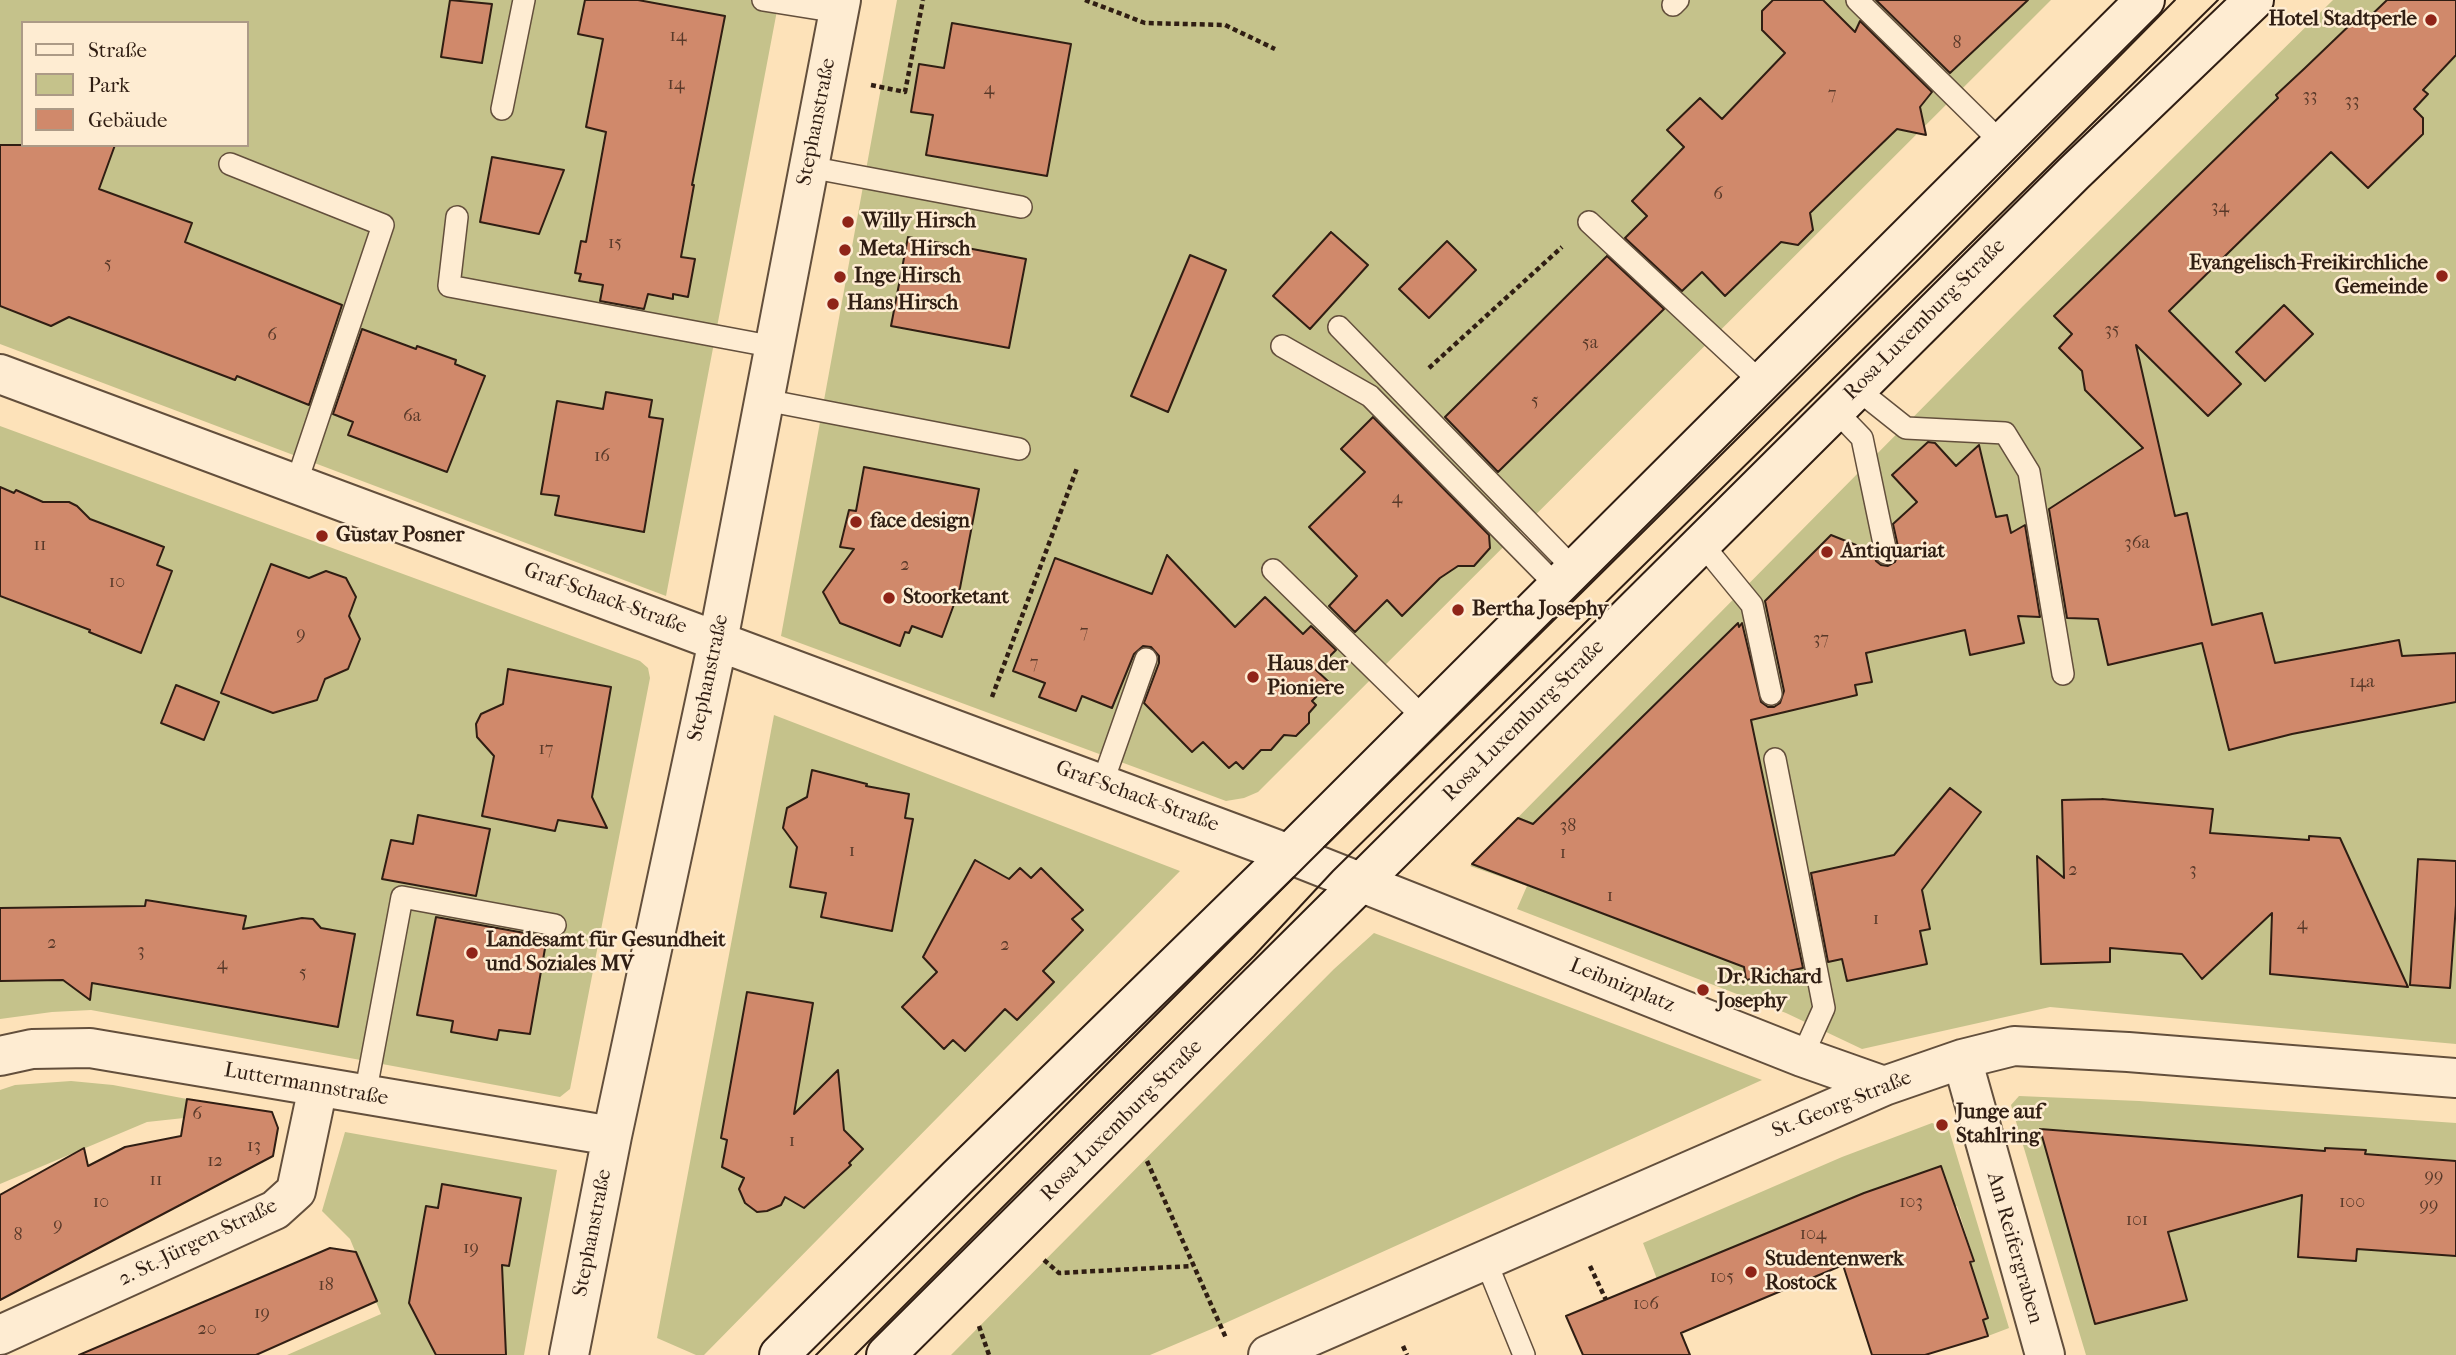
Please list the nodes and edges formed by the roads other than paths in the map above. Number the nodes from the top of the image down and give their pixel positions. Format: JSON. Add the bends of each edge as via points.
{"nodes":[{"id":1,"x":524,"y":0,"type":"edge"},
{"id":2,"x":762,"y":0,"type":"edge"},
{"id":3,"x":1857,"y":0,"type":"edge"},
{"id":4,"x":2145,"y":0,"type":"edge"},
{"id":5,"x":2254,"y":0,"type":"edge"},
{"id":6,"x":840,"y":6,"type":"edge"},
{"id":7,"x":502,"y":109,"type":"dead end"},
{"id":8,"x":2001,"y":142,"type":"junction"},
{"id":9,"x":230,"y":164,"type":"dead end"},
{"id":10,"x":809,"y":167,"type":"junction"},
{"id":11,"x":1021,"y":207,"type":"dead end"},
{"id":12,"x":457,"y":217,"type":"dead end"},
{"id":13,"x":1589,"y":222,"type":"road end"},
{"id":14,"x":1339,"y":327,"type":"dead end"},
{"id":15,"x":1282,"y":346,"type":"dead end"},
{"id":16,"x":775,"y":347,"type":"junction"},
{"id":17,"x":0,"y":374,"type":"edge"},
{"id":18,"x":1761,"y":382,"type":"junction"},
{"id":19,"x":765,"y":400,"type":"junction"},
{"id":20,"x":1846,"y":400,"type":"junction"},
{"id":21,"x":1019,"y":449,"type":"dead end"},
{"id":22,"x":296,"y":484,"type":"junction"},
{"id":23,"x":1702,"y":544,"type":"junction"},
{"id":24,"x":1886,"y":553,"type":"dead end"},
{"id":25,"x":1273,"y":569,"type":"dead end"},
{"id":26,"x":1566,"y":577,"type":"junction"},
{"id":27,"x":718,"y":641,"type":"junction"},
{"id":28,"x":1146,"y":659,"type":"dead end"},
{"id":29,"x":2063,"y":674,"type":"dead end"},
{"id":30,"x":1771,"y":694,"type":"dead end"},
{"id":31,"x":1424,"y":718,"type":"junction"},
{"id":32,"x":1774,"y":759,"type":"dead end"},
{"id":33,"x":1102,"y":784,"type":"junction"},
{"id":34,"x":1289,"y":854,"type":"junction"},
{"id":35,"x":1362,"y":883,"type":"junction"},
{"id":36,"x":555,"y":925,"type":"dead end"},
{"id":37,"x":0,"y":1056,"type":"edge"},
{"id":38,"x":1802,"y":1058,"type":"junction"},
{"id":39,"x":1962,"y":1059,"type":"junction"},
{"id":40,"x":2456,"y":1078,"type":"edge"},
{"id":41,"x":1884,"y":1086,"type":"junction"},
{"id":42,"x":318,"y":1087,"type":"junction"},
{"id":43,"x":365,"y":1095,"type":"junction"},
{"id":44,"x":612,"y":1136,"type":"junction"},
{"id":45,"x":1485,"y":1259,"type":"junction"},
{"id":46,"x":0,"y":1335,"type":"edge"},
{"id":47,"x":569,"y":1355,"type":"edge"},
{"id":48,"x":779,"y":1355,"type":"edge"},
{"id":49,"x":886,"y":1355,"type":"edge"},
{"id":50,"x":1268,"y":1355,"type":"edge"},
{"id":51,"x":1524,"y":1355,"type":"edge"},
{"id":52,"x":2045,"y":1355,"type":"edge"}],
"edges":[{"from":1,"to":7,"type":"lane"},
{"from":2,"to":6,"type":"lane"},
{"from":3,"to":8,"type":"lane"},
{"from":4,"to":8,"type":"street"},
{"from":5,"to":20,"type":"street","name":"Rosa-Luxemburg-Straße"},
{"from":6,"to":10,"type":"street","name":"Stephanstraße"},
{"from":8,"to":18,"type":"street"},
{"from":9,"to":22,"type":"lane","via":[[383,225]]},
{"from":10,"to":11,"type":"lane"},
{"from":10,"to":16,"type":"street","name":"Stephanstraße"},
{"from":12,"to":16,"type":"lane","via":[[449,286]]},
{"from":13,"to":18,"type":"lane"},
{"from":14,"to":26,"type":"lane"},
{"from":15,"to":26,"type":"lane","via":[[1370,396]]},
{"from":16,"to":19,"type":"street","name":"Stephanstraße"},
{"from":17,"to":22,"type":"street","name":"Graf-Schack-Straße"},
{"from":18,"to":26,"type":"street"},
{"from":19,"to":21,"type":"lane"},
{"from":19,"to":27,"type":"street","name":"Stephanstraße"},
{"from":20,"to":23,"type":"street","name":"Rosa-Luxemburg-Straße"},
{"from":20,"to":24,"type":"lane","via":[[1862,438]]},
{"from":20,"to":29,"type":"lane","via":[[1906,428],[2006,433],[2029,472]]},
{"from":22,"to":27,"type":"street","name":"Graf-Schack-Straße"},
{"from":23,"to":30,"type":"lane","via":[[1752,605]]},
{"from":23,"to":35,"type":"street","name":"Rosa-Luxemburg-Straße"},
{"from":25,"to":31,"type":"lane"},
{"from":26,"to":31,"type":"street"},
{"from":27,"to":33,"type":"street","name":"Graf-Schack-Straße"},
{"from":27,"to":44,"type":"street","name":"Stephanstraße"},
{"from":28,"to":33,"type":"lane"},
{"from":31,"to":34,"type":"street"},
{"from":32,"to":38,"type":"lane","via":[[1824,1008]]},
{"from":33,"to":34,"type":"street","name":"Graf-Schack-Straße"},
{"from":34,"to":35,"type":"street","name":"Graf-Schack-Straße"},
{"from":34,"to":48,"type":"street"},
{"from":35,"to":38,"type":"street","name":"Leibnizplatz"},
{"from":35,"to":49,"type":"street","name":"Rosa-Luxemburg-Straße"},
{"from":36,"to":43,"type":"lane","via":[[402,897]]},
{"from":37,"to":42,"type":"street","name":"Luttermannstraße","via":[[32,1048],[90,1048]]},
{"from":38,"to":41,"type":"street","name":"Leibnizplatz"},
{"from":39,"to":40,"type":"street","name":"St.-Georg-Straße","via":[[2014,1046]]},
{"from":39,"to":41,"type":"street","name":"St.-Georg-Straße"},
{"from":39,"to":52,"type":"street","name":"Am Reifergraben"},
{"from":41,"to":45,"type":"street","name":"St.-Georg-Straße"},
{"from":42,"to":43,"type":"street","name":"Luttermannstraße"},
{"from":42,"to":46,"type":"street","name":"2. St.-Jürgen-Straße","via":[[296,1191],[275,1210]]},
{"from":43,"to":44,"type":"street","name":"Luttermannstraße"},
{"from":44,"to":47,"type":"street","name":"Stephanstraße"},
{"from":45,"to":50,"type":"street","name":"St.-Georg-Straße"},
{"from":45,"to":51,"type":"lane"}]}
